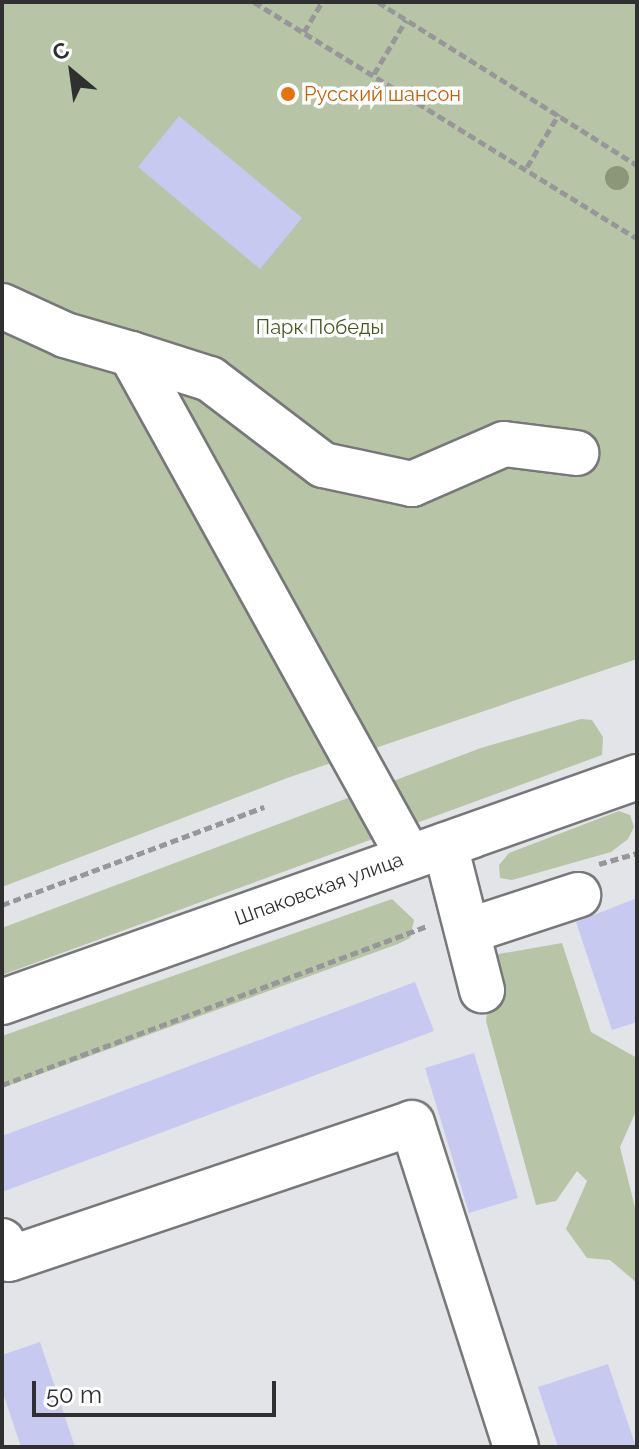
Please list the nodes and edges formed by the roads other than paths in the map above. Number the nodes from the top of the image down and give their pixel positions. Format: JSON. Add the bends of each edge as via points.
{"nodes":[{"id":1,"x":2,"y":306,"type":"edge"},
{"id":2,"x":131,"y":354,"type":"junction"},
{"id":3,"x":576,"y":453,"type":"dead end"},
{"id":4,"x":637,"y":777,"type":"edge"},
{"id":5,"x":427,"y":851,"type":"junction"},
{"id":6,"x":585,"y":880,"type":"road end"},
{"id":7,"x":466,"y":921,"type":"junction"},
{"id":8,"x":482,"y":990,"type":"dead end"},
{"id":9,"x":2,"y":1002,"type":"edge"},
{"id":10,"x":4,"y":1254,"type":"edge"},
{"id":11,"x":516,"y":1447,"type":"edge"}],
"edges":[{"from":1,"to":2,"type":"main road","via":[[65,335]]},
{"from":2,"to":3,"type":"main road","via":[[210,379],[323,465],[412,484],[504,444]]},
{"from":2,"to":5,"type":"main road"},
{"from":4,"to":5,"type":"main road","name":"Шпаковская улица"},
{"from":5,"to":7,"type":"main road"},
{"from":5,"to":9,"type":"main road","name":"Шпаковская улица"},
{"from":6,"to":7,"type":"main road"},
{"from":7,"to":8,"type":"main road"},
{"from":10,"to":11,"type":"main road","via":[[412,1123]]}]}
